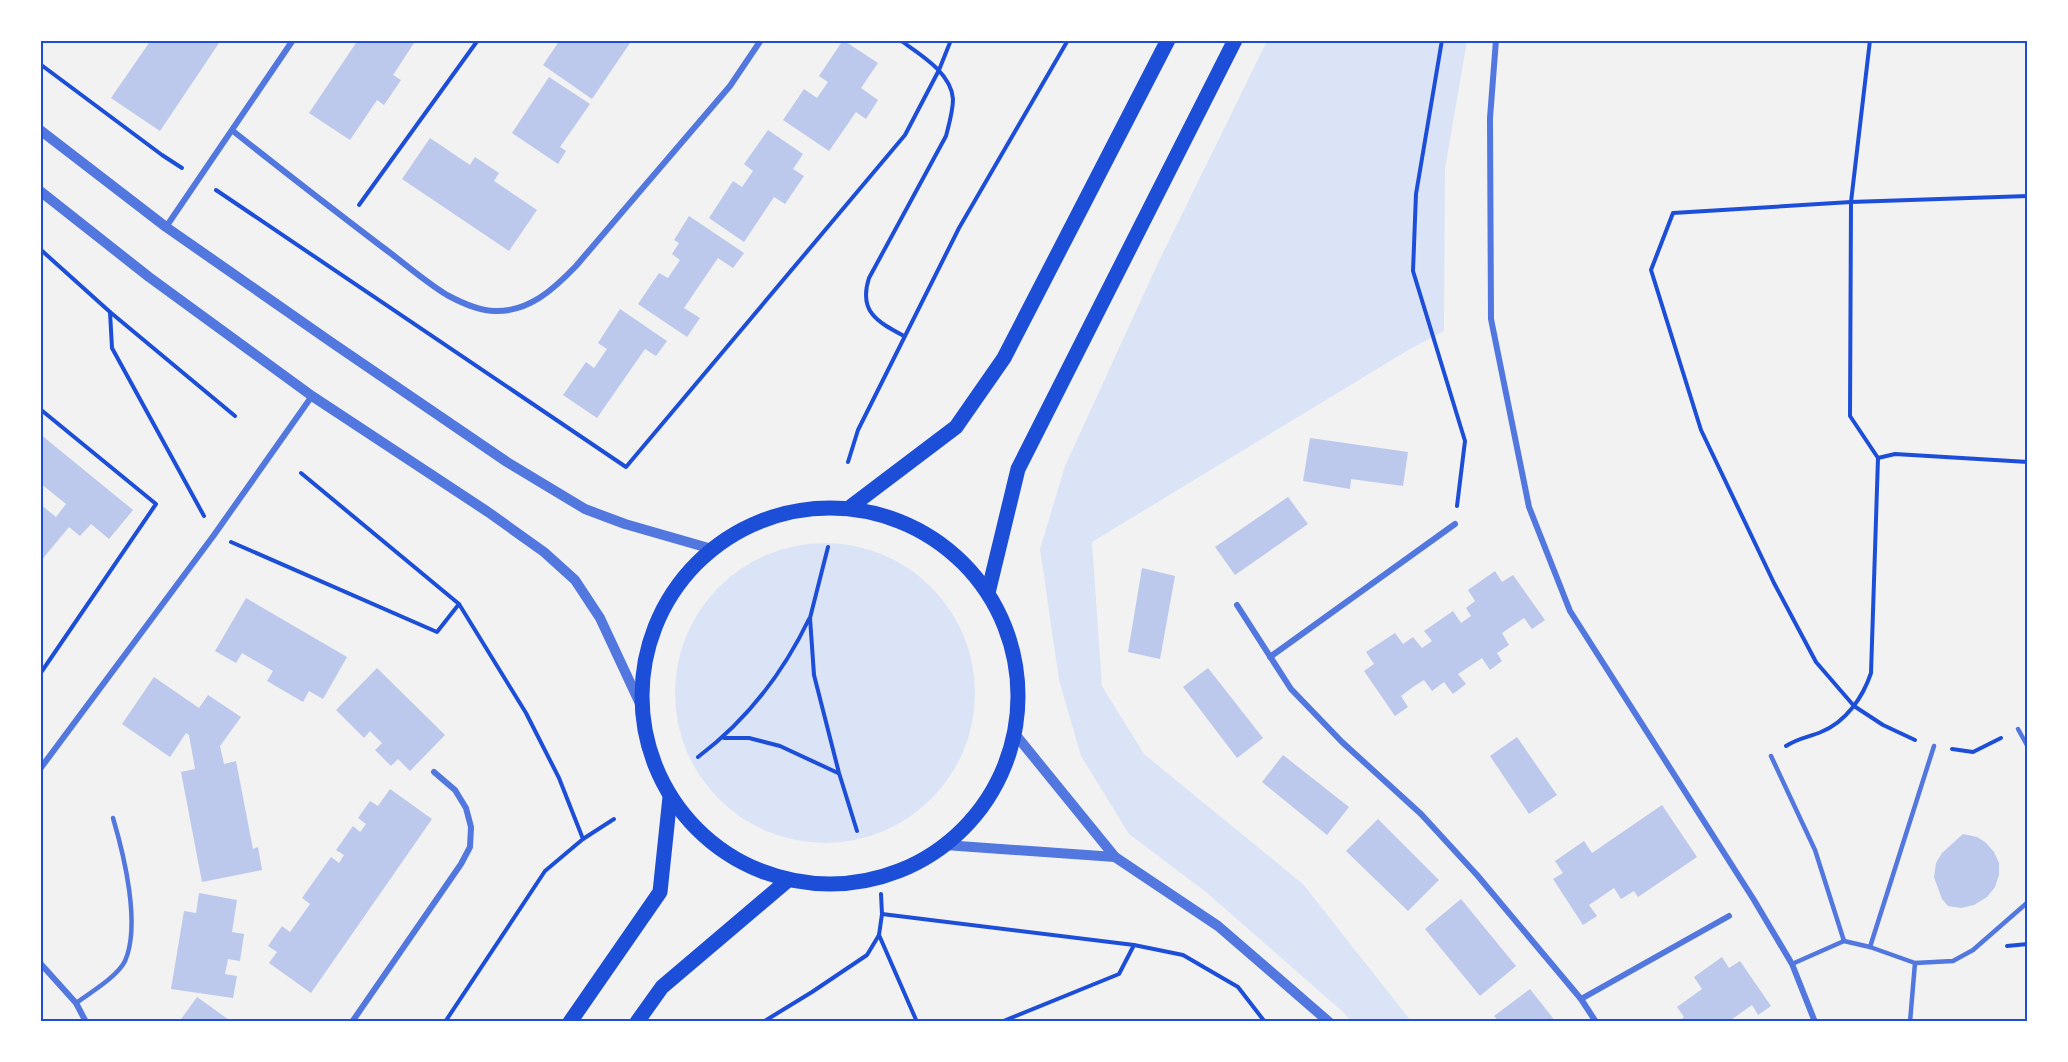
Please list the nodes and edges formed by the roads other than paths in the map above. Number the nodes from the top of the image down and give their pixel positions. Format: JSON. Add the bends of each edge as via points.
{"nodes":[{"id":1,"x":293,"y":40,"type":"edge"},
{"id":2,"x":761,"y":40,"type":"edge"},
{"id":3,"x":1168,"y":40,"type":"edge"},
{"id":4,"x":1235,"y":40,"type":"edge"},
{"id":5,"x":1496,"y":40,"type":"edge"},
{"id":6,"x":40,"y":129,"type":"edge"},
{"id":7,"x":232,"y":131,"type":"junction"},
{"id":8,"x":40,"y":191,"type":"edge"},
{"id":9,"x":166,"y":227,"type":"junction"},
{"id":10,"x":312,"y":396,"type":"junction"},
{"id":11,"x":849,"y":508,"type":"junction"},
{"id":12,"x":1455,"y":524,"type":"road end"},
{"id":13,"x":712,"y":549,"type":"junction"},
{"id":14,"x":988,"y":593,"type":"junction"},
{"id":15,"x":1237,"y":605,"type":"dead end"},
{"id":16,"x":1270,"y":657,"type":"junction"},
{"id":17,"x":642,"y":708,"type":"junction"},
{"id":18,"x":2018,"y":729,"type":"dead end"},
{"id":19,"x":1015,"y":734,"type":"junction"},
{"id":20,"x":1934,"y":746,"type":"dead end"},
{"id":21,"x":2028,"y":747,"type":"edge"},
{"id":22,"x":1771,"y":756,"type":"road end"},
{"id":23,"x":40,"y":769,"type":"edge"},
{"id":24,"x":434,"y":772,"type":"dead end"},
{"id":25,"x":670,"y":797,"type":"junction"},
{"id":26,"x":113,"y":818,"type":"dead end"},
{"id":27,"x":945,"y":845,"type":"junction"},
{"id":28,"x":1115,"y":857,"type":"junction"},
{"id":29,"x":788,"y":880,"type":"junction"},
{"id":30,"x":2028,"y":902,"type":"edge"},
{"id":31,"x":1729,"y":916,"type":"dead end"},
{"id":32,"x":1844,"y":941,"type":"junction"},
{"id":33,"x":1870,"y":947,"type":"junction"},
{"id":34,"x":40,"y":963,"type":"edge"},
{"id":35,"x":1915,"y":963,"type":"junction"},
{"id":36,"x":1792,"y":964,"type":"junction"},
{"id":37,"x":1581,"y":999,"type":"junction"},
{"id":38,"x":76,"y":1004,"type":"junction"},
{"id":39,"x":86,"y":1022,"type":"edge"},
{"id":40,"x":352,"y":1022,"type":"edge"},
{"id":41,"x":570,"y":1022,"type":"edge"},
{"id":42,"x":637,"y":1022,"type":"edge"},
{"id":43,"x":1329,"y":1022,"type":"edge"},
{"id":44,"x":1596,"y":1022,"type":"edge"},
{"id":45,"x":1815,"y":1022,"type":"edge"},
{"id":46,"x":1910,"y":1022,"type":"edge"}],
"edges":[{"from":1,"to":7,"type":"street"},
{"from":2,"to":7,"type":"street","via":[[730,86],[576,266],[553,290],[514,309],[494,311],[448,295]]},
{"from":3,"to":11,"type":"main road","via":[[1004,358],[956,427]]},
{"from":4,"to":14,"type":"main road","via":[[1018,469]]},
{"from":5,"to":36,"type":"street","via":[[1490,118],[1491,319],[1529,507],[1570,611]]},
{"from":6,"to":9,"type":"street"},
{"from":7,"to":9,"type":"street"},
{"from":8,"to":10,"type":"street","via":[[149,277]]},
{"from":9,"to":13,"type":"street","via":[[507,462],[585,508]]},
{"from":10,"to":17,"type":"street","via":[[488,512],[575,580],[600,618]]},
{"from":10,"to":23,"type":"street"},
{"from":11,"to":13,"type":"main road","via":[[800,510],[753,524]]},
{"from":11,"to":14,"type":"main road","via":[[903,522],[950,551]]},
{"from":12,"to":16,"type":"street"},
{"from":13,"to":17,"type":"main road","via":[[680,581],[657,620],[644,664]]},
{"from":14,"to":19,"type":"main road","via":[[1009,637],[1015,666]]},
{"from":15,"to":16,"type":"street"},
{"from":16,"to":37,"type":"street","via":[[1292,689],[1342,742],[1421,814],[1477,874]]},
{"from":17,"to":25,"type":"main road","via":[[650,754]]},
{"from":18,"to":21,"type":"lane"},
{"from":19,"to":27,"type":"main road","via":[[1001,776],[977,814]]},
{"from":19,"to":28,"type":"street"},
{"from":20,"to":33,"type":"lane"},
{"from":22,"to":32,"type":"lane","via":[[1815,850]]},
{"from":24,"to":40,"type":"street","via":[[455,790],[466,808],[471,827],[470,847]]},
{"from":25,"to":29,"type":"main road","via":[[701,835],[742,863]]},
{"from":25,"to":41,"type":"main road","via":[[660,892]]},
{"from":26,"to":38,"type":"lane","via":[[132,919],[131,937],[124,962]]},
{"from":27,"to":28,"type":"street"},
{"from":27,"to":29,"type":"main road","via":[[897,872],[843,885]]},
{"from":28,"to":43,"type":"street","via":[[1218,926]]},
{"from":29,"to":42,"type":"main road","via":[[662,987]]},
{"from":30,"to":35,"type":"lane","via":[[1972,950],[1953,961]]},
{"from":31,"to":37,"type":"street"},
{"from":32,"to":33,"type":"lane"},
{"from":32,"to":36,"type":"lane"},
{"from":33,"to":35,"type":"lane"},
{"from":34,"to":38,"type":"street"},
{"from":35,"to":46,"type":"lane"},
{"from":36,"to":45,"type":"street"},
{"from":37,"to":44,"type":"street"},
{"from":38,"to":39,"type":"street"}]}
